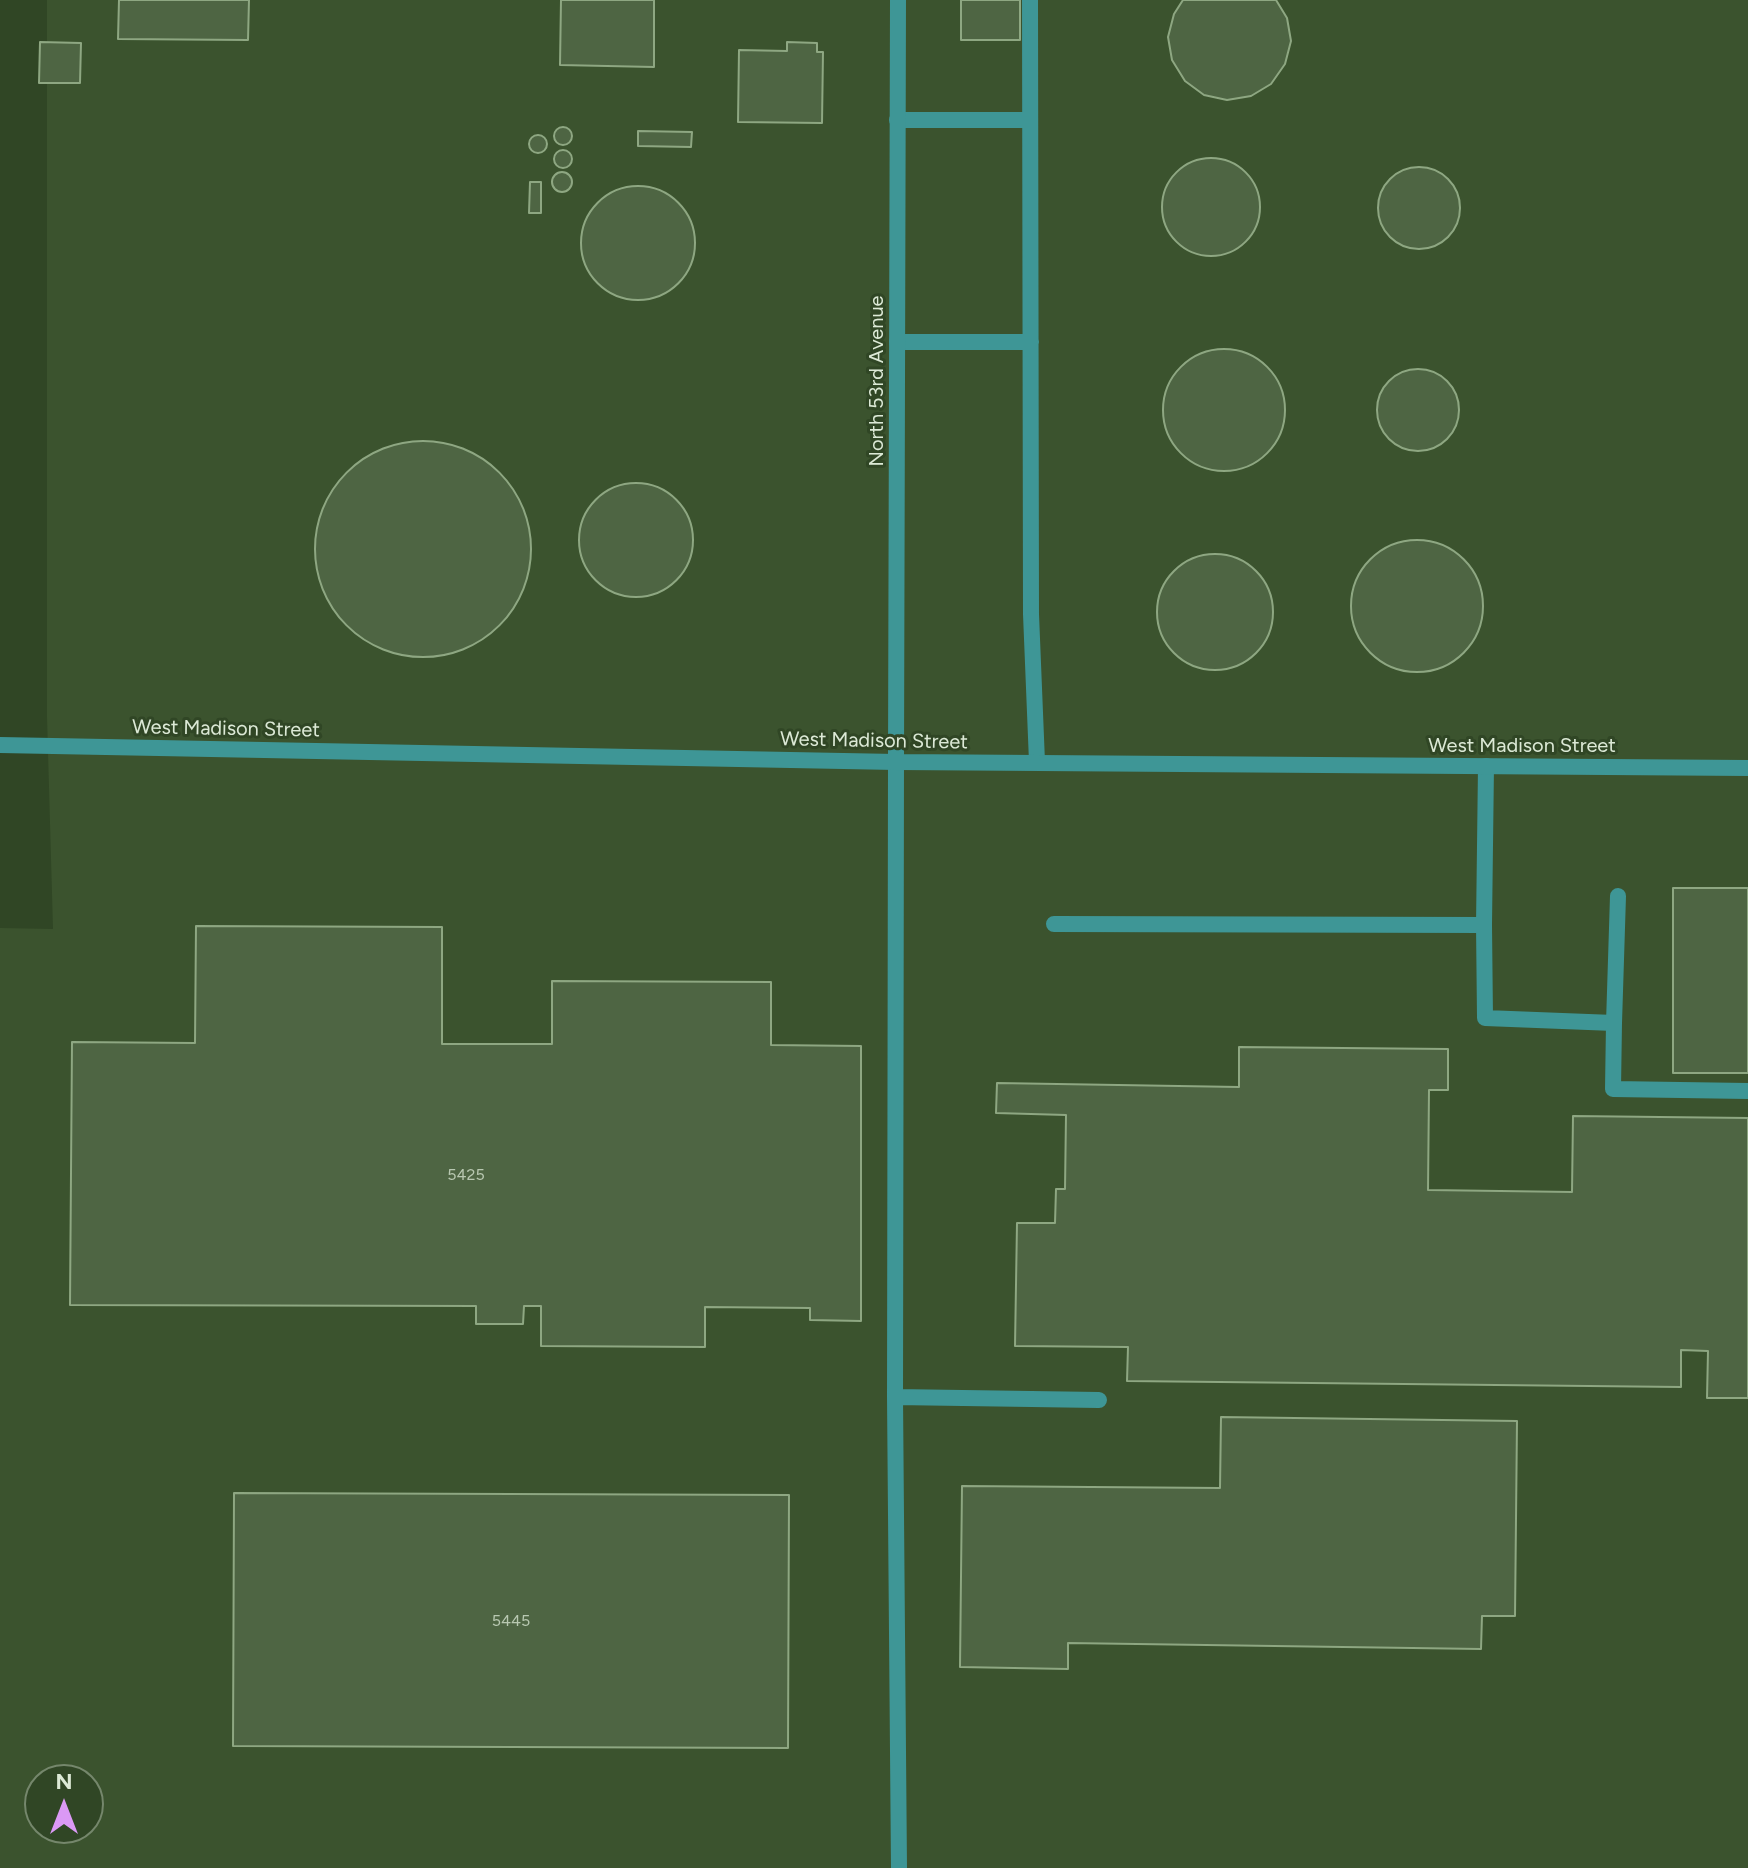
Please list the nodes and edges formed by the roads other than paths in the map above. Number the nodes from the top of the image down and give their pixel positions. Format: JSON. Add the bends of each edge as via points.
{"nodes":[{"id":1,"x":898,"y":0,"type":"edge"},
{"id":2,"x":1030,"y":0,"type":"edge"},
{"id":3,"x":897,"y":120,"type":"junction"},
{"id":4,"x":1030,"y":120,"type":"junction"},
{"id":5,"x":897,"y":342,"type":"junction"},
{"id":6,"x":1031,"y":342,"type":"junction"},
{"id":7,"x":0,"y":745,"type":"edge"},
{"id":8,"x":896,"y":762,"type":"junction"},
{"id":9,"x":1037,"y":762,"type":"junction"},
{"id":10,"x":1486,"y":766,"type":"junction"},
{"id":11,"x":1748,"y":768,"type":"edge"},
{"id":12,"x":1618,"y":896,"type":"dead end"},
{"id":13,"x":1054,"y":924,"type":"dead end"},
{"id":14,"x":1484,"y":925,"type":"junction"},
{"id":15,"x":1614,"y":1023,"type":"junction"},
{"id":16,"x":1748,"y":1091,"type":"edge"},
{"id":17,"x":895,"y":1397,"type":"junction"},
{"id":18,"x":1099,"y":1400,"type":"dead end"},
{"id":19,"x":899,"y":1868,"type":"edge"}],
"edges":[{"from":1,"to":3,"type":"street","name":"North 53rd Avenue"},
{"from":2,"to":4,"type":"street"},
{"from":3,"to":4,"type":"street"},
{"from":3,"to":5,"type":"street","name":"North 53rd Avenue"},
{"from":4,"to":6,"type":"street"},
{"from":5,"to":6,"type":"street"},
{"from":5,"to":8,"type":"street","name":"North 53rd Avenue"},
{"from":6,"to":9,"type":"street"},
{"from":7,"to":8,"type":"street","name":"West Madison Street"},
{"from":8,"to":9,"type":"street","name":"West Madison Street"},
{"from":8,"to":17,"type":"street","name":"North 53rd Avenue"},
{"from":9,"to":10,"type":"street","name":"West Madison Street"},
{"from":10,"to":11,"type":"street","name":"West Madison Street"},
{"from":10,"to":14,"type":"street"},
{"from":12,"to":15,"type":"street"},
{"from":13,"to":14,"type":"street"},
{"from":14,"to":15,"type":"street","via":[[1485,1018]]},
{"from":15,"to":16,"type":"street","via":[[1613,1089]]},
{"from":17,"to":18,"type":"street"},
{"from":17,"to":19,"type":"street","name":"North 53rd Avenue"}]}
